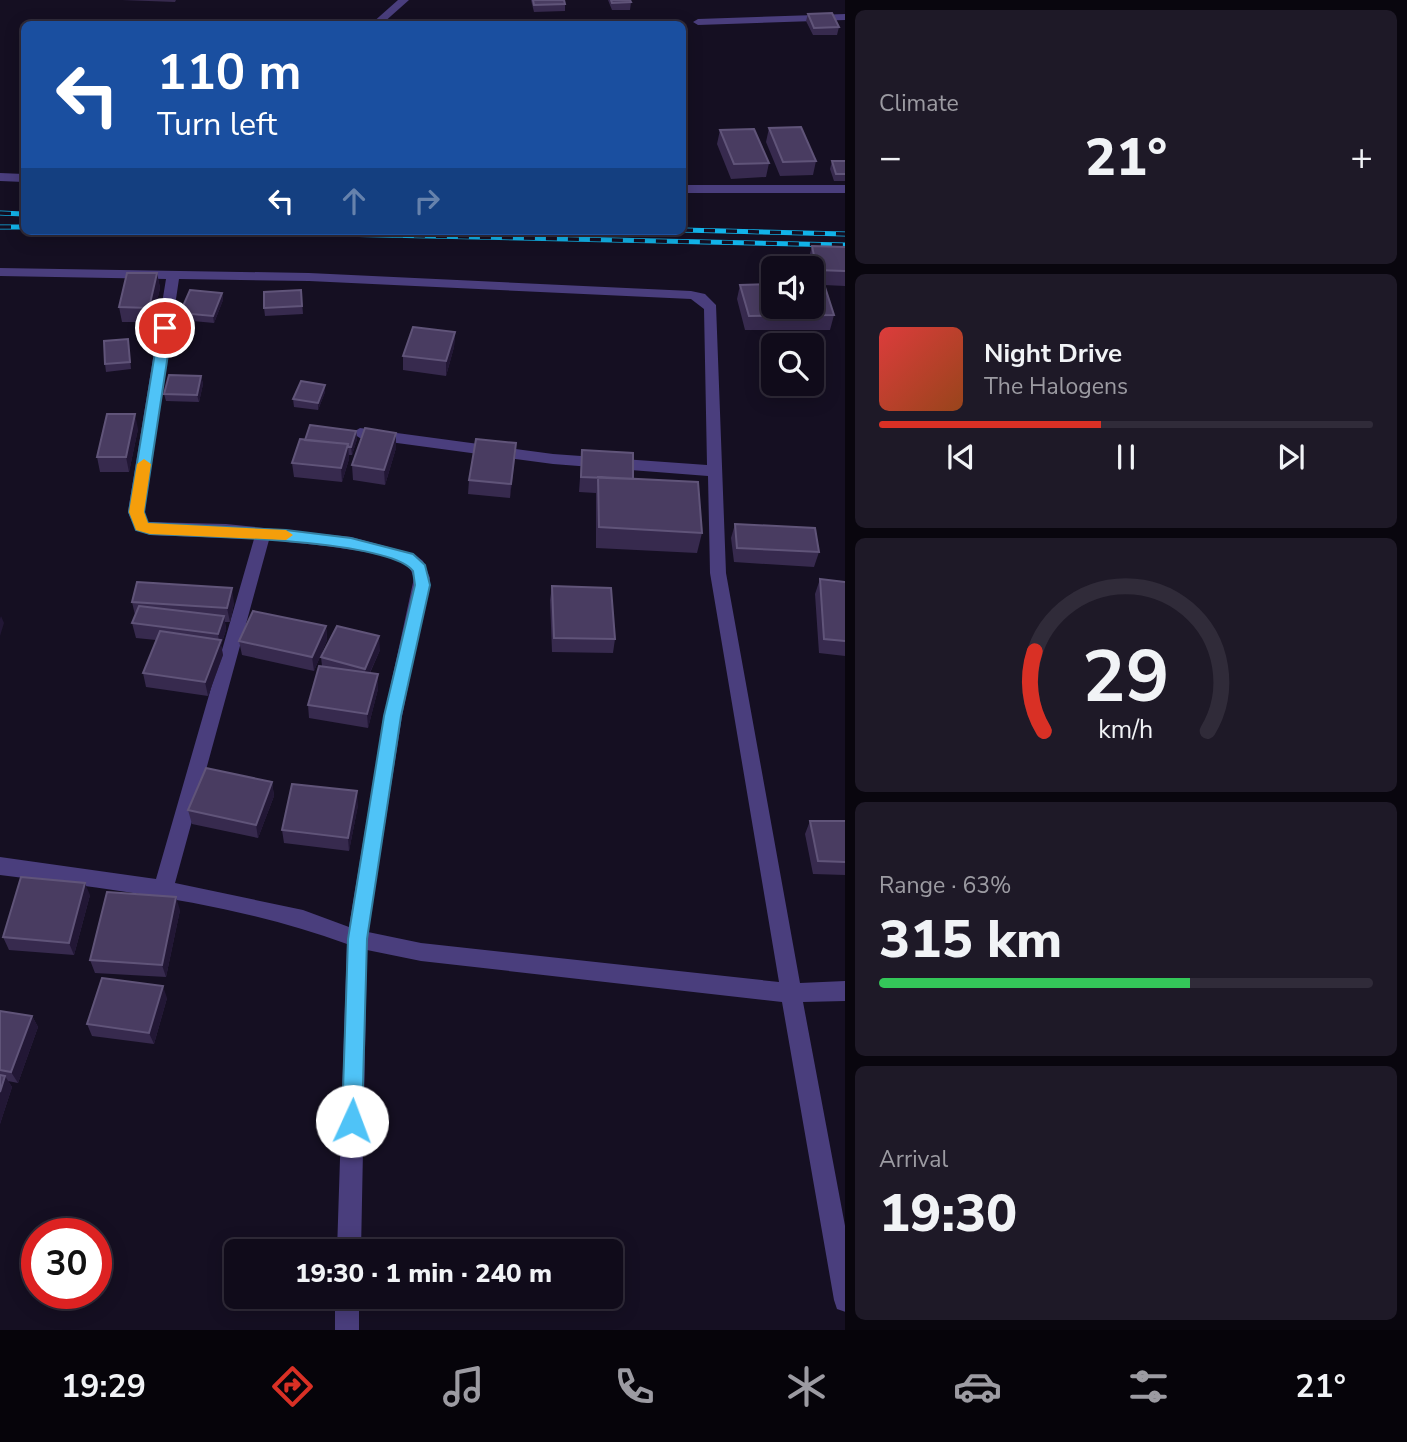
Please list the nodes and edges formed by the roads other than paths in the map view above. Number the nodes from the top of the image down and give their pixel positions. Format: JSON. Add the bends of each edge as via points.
{"nodes":[{"id":1,"x":404,"y":0,"type":"edge"},
{"id":2,"x":845,"y":17,"type":"edge"},
{"id":3,"x":380,"y":21,"type":"edge"},
{"id":4,"x":698,"y":22,"type":"dead end"},
{"id":5,"x":0,"y":177,"type":"edge"},
{"id":6,"x":21,"y":178,"type":"edge"},
{"id":7,"x":686,"y":189,"type":"edge"},
{"id":8,"x":845,"y":189,"type":"edge"},
{"id":9,"x":0,"y":272,"type":"edge"},
{"id":10,"x":173,"y":275,"type":"junction"},
{"id":11,"x":360,"y":433,"type":"edge"},
{"id":12,"x":715,"y":471,"type":"junction"},
{"id":13,"x":263,"y":534,"type":"junction"},
{"id":14,"x":0,"y":866,"type":"edge"},
{"id":15,"x":163,"y":890,"type":"junction"},
{"id":16,"x":357,"y":939,"type":"junction"},
{"id":17,"x":845,"y":991,"type":"edge"},
{"id":18,"x":791,"y":993,"type":"junction"},
{"id":19,"x":349,"y":1239,"type":"edge"},
{"id":20,"x":845,"y":1300,"type":"edge"},
{"id":21,"x":347,"y":1309,"type":"edge"},
{"id":22,"x":346,"y":1330,"type":"edge"}],
"edges":[{"from":1,"to":3,"type":"street"},
{"from":2,"to":4,"type":"street"},
{"from":5,"to":6,"type":"street"},
{"from":7,"to":8,"type":"street"},
{"from":9,"to":10,"type":"street"},
{"from":10,"to":12,"type":"street","via":[[451,282],[700,296],[711,307]]},
{"from":10,"to":13,"type":"street","via":[[138,520],[150,529]]},
{"from":11,"to":12,"type":"street","via":[[553,459]]},
{"from":12,"to":18,"type":"street","via":[[718,573]]},
{"from":13,"to":15,"type":"street"},
{"from":13,"to":16,"type":"street","via":[[351,543],[408,558],[421,571]]},
{"from":14,"to":15,"type":"street"},
{"from":15,"to":16,"type":"street","via":[[303,919]]},
{"from":16,"to":18,"type":"street","via":[[422,953]]},
{"from":16,"to":19,"type":"street"},
{"from":17,"to":18,"type":"street"},
{"from":18,"to":20,"type":"street"},
{"from":21,"to":22,"type":"street"}]}
